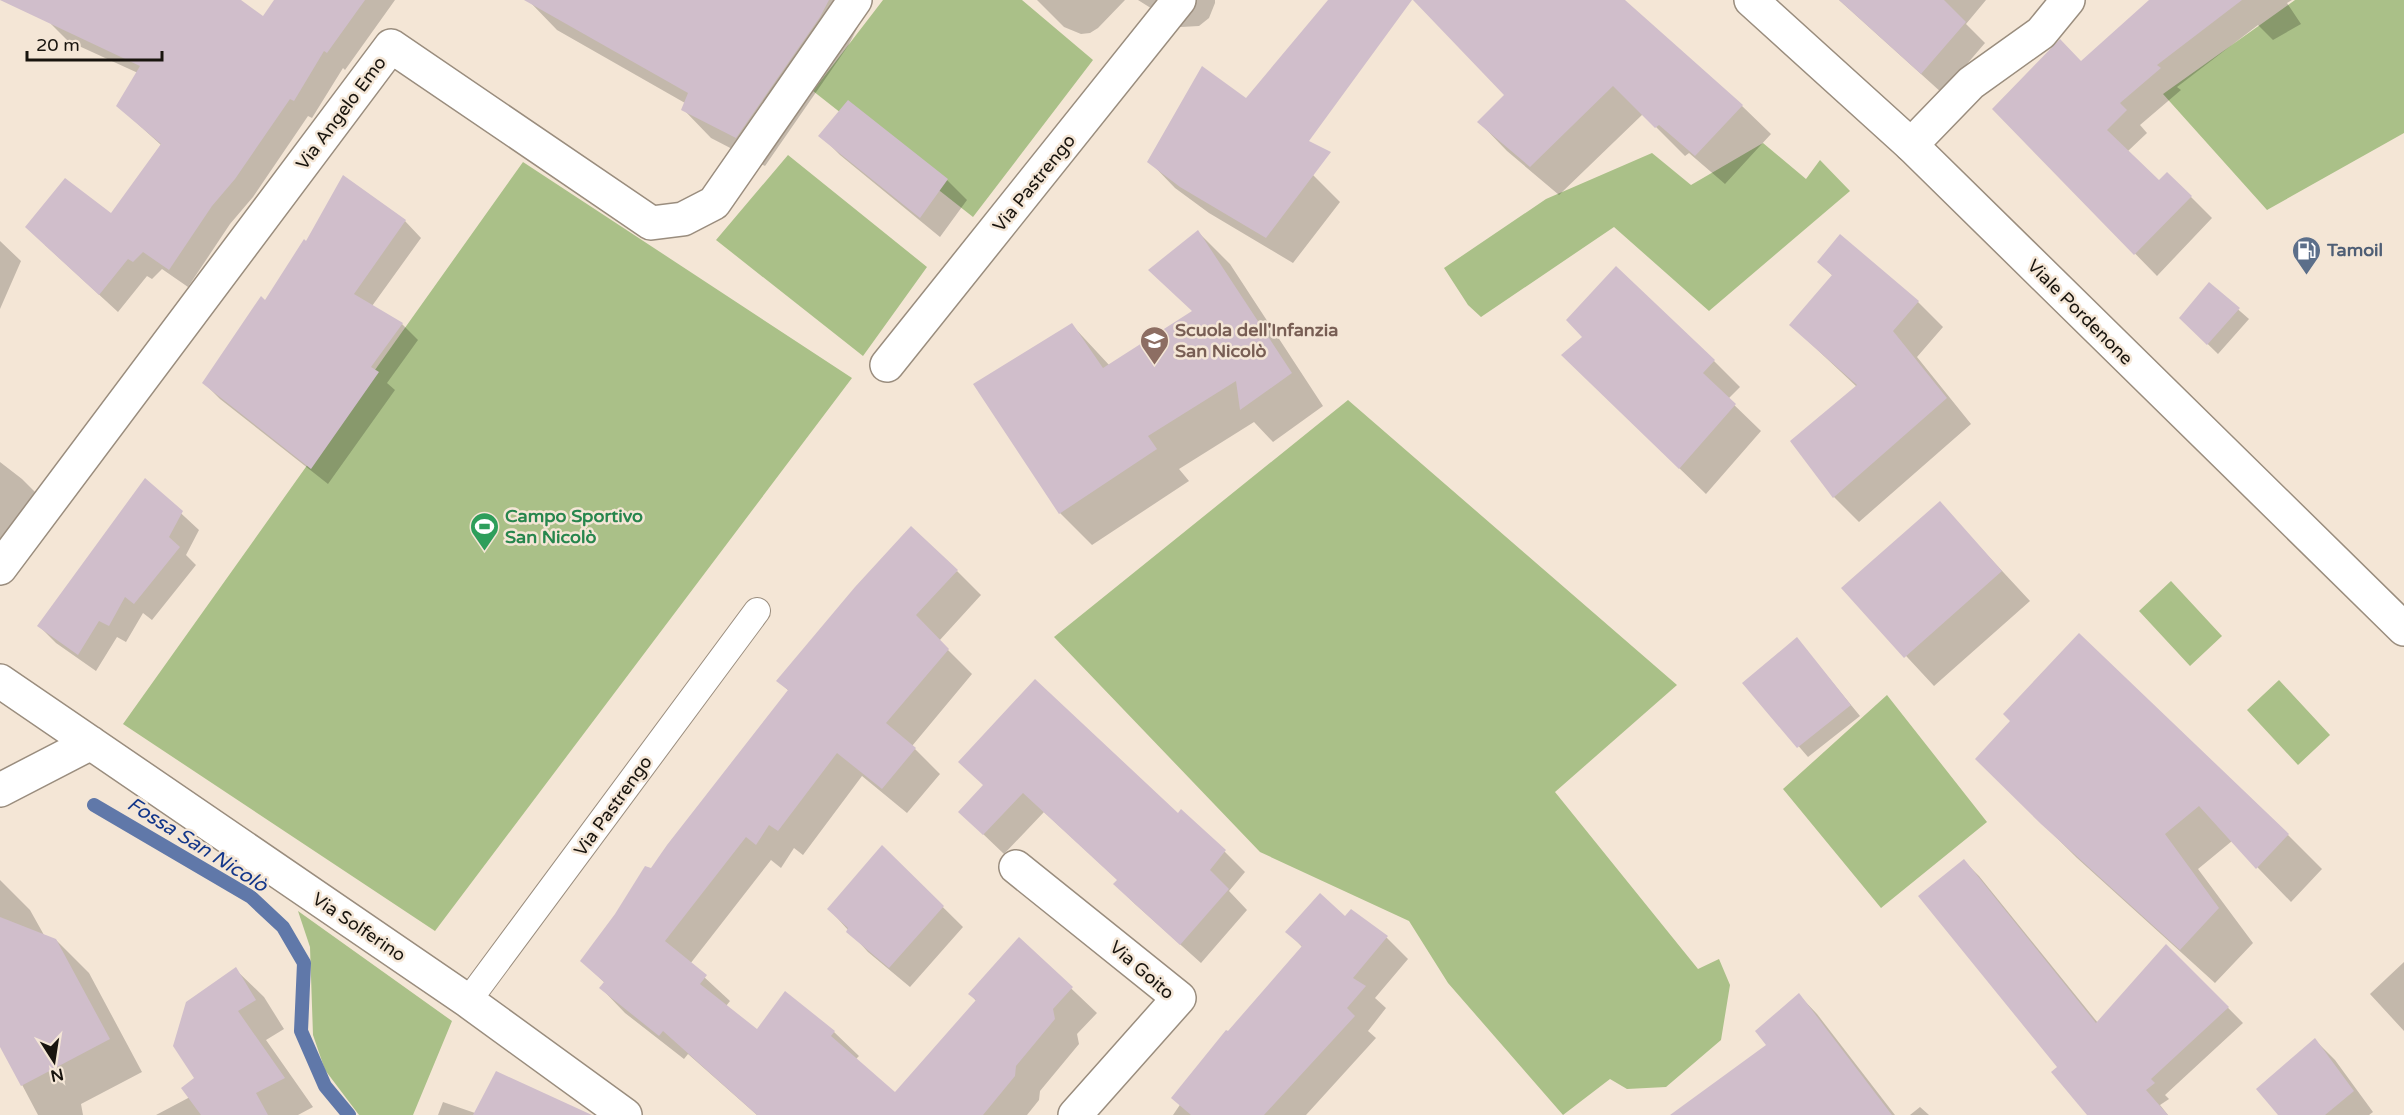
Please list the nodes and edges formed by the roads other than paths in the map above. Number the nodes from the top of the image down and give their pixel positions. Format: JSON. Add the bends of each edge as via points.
{"nodes":[{"id":1,"x":855,"y":0,"type":"edge"},
{"id":2,"x":1179,"y":0,"type":"edge"},
{"id":3,"x":1751,"y":0,"type":"edge"},
{"id":4,"x":2068,"y":0,"type":"edge"},
{"id":5,"x":1911,"y":145,"type":"junction"},
{"id":6,"x":887,"y":365,"type":"dead end"},
{"id":7,"x":0,"y":568,"type":"edge"},
{"id":8,"x":757,"y":611,"type":"dead end"},
{"id":9,"x":2404,"y":629,"type":"edge"},
{"id":10,"x":0,"y":681,"type":"edge"},
{"id":11,"x":91,"y":743,"type":"junction"},
{"id":12,"x":0,"y":790,"type":"edge"},
{"id":13,"x":1016,"y":867,"type":"dead end"},
{"id":14,"x":468,"y":1002,"type":"junction"},
{"id":15,"x":625,"y":1115,"type":"edge"},
{"id":16,"x":1075,"y":1115,"type":"edge"}],
"edges":[{"from":1,"to":7,"type":"street","name":"Via Angelo Emo","via":[[714,203],[682,219],[651,223],[392,46]]},
{"from":2,"to":6,"type":"street","name":"Via Pastrengo"},
{"from":3,"to":5,"type":"street","name":"Viale Pordenone"},
{"from":4,"to":5,"type":"street","via":[[2042,33],[1971,83]]},
{"from":5,"to":9,"type":"street","name":"Viale Pordenone"},
{"from":8,"to":14,"type":"lane","name":"Via Pastrengo"},
{"from":10,"to":11,"type":"street","name":"Via Solferino"},
{"from":11,"to":12,"type":"street"},
{"from":11,"to":14,"type":"street","name":"Via Solferino"},
{"from":13,"to":16,"type":"street","name":"Via Goito","via":[[1179,998]]},
{"from":14,"to":15,"type":"street","name":"Via Solferino"}]}
